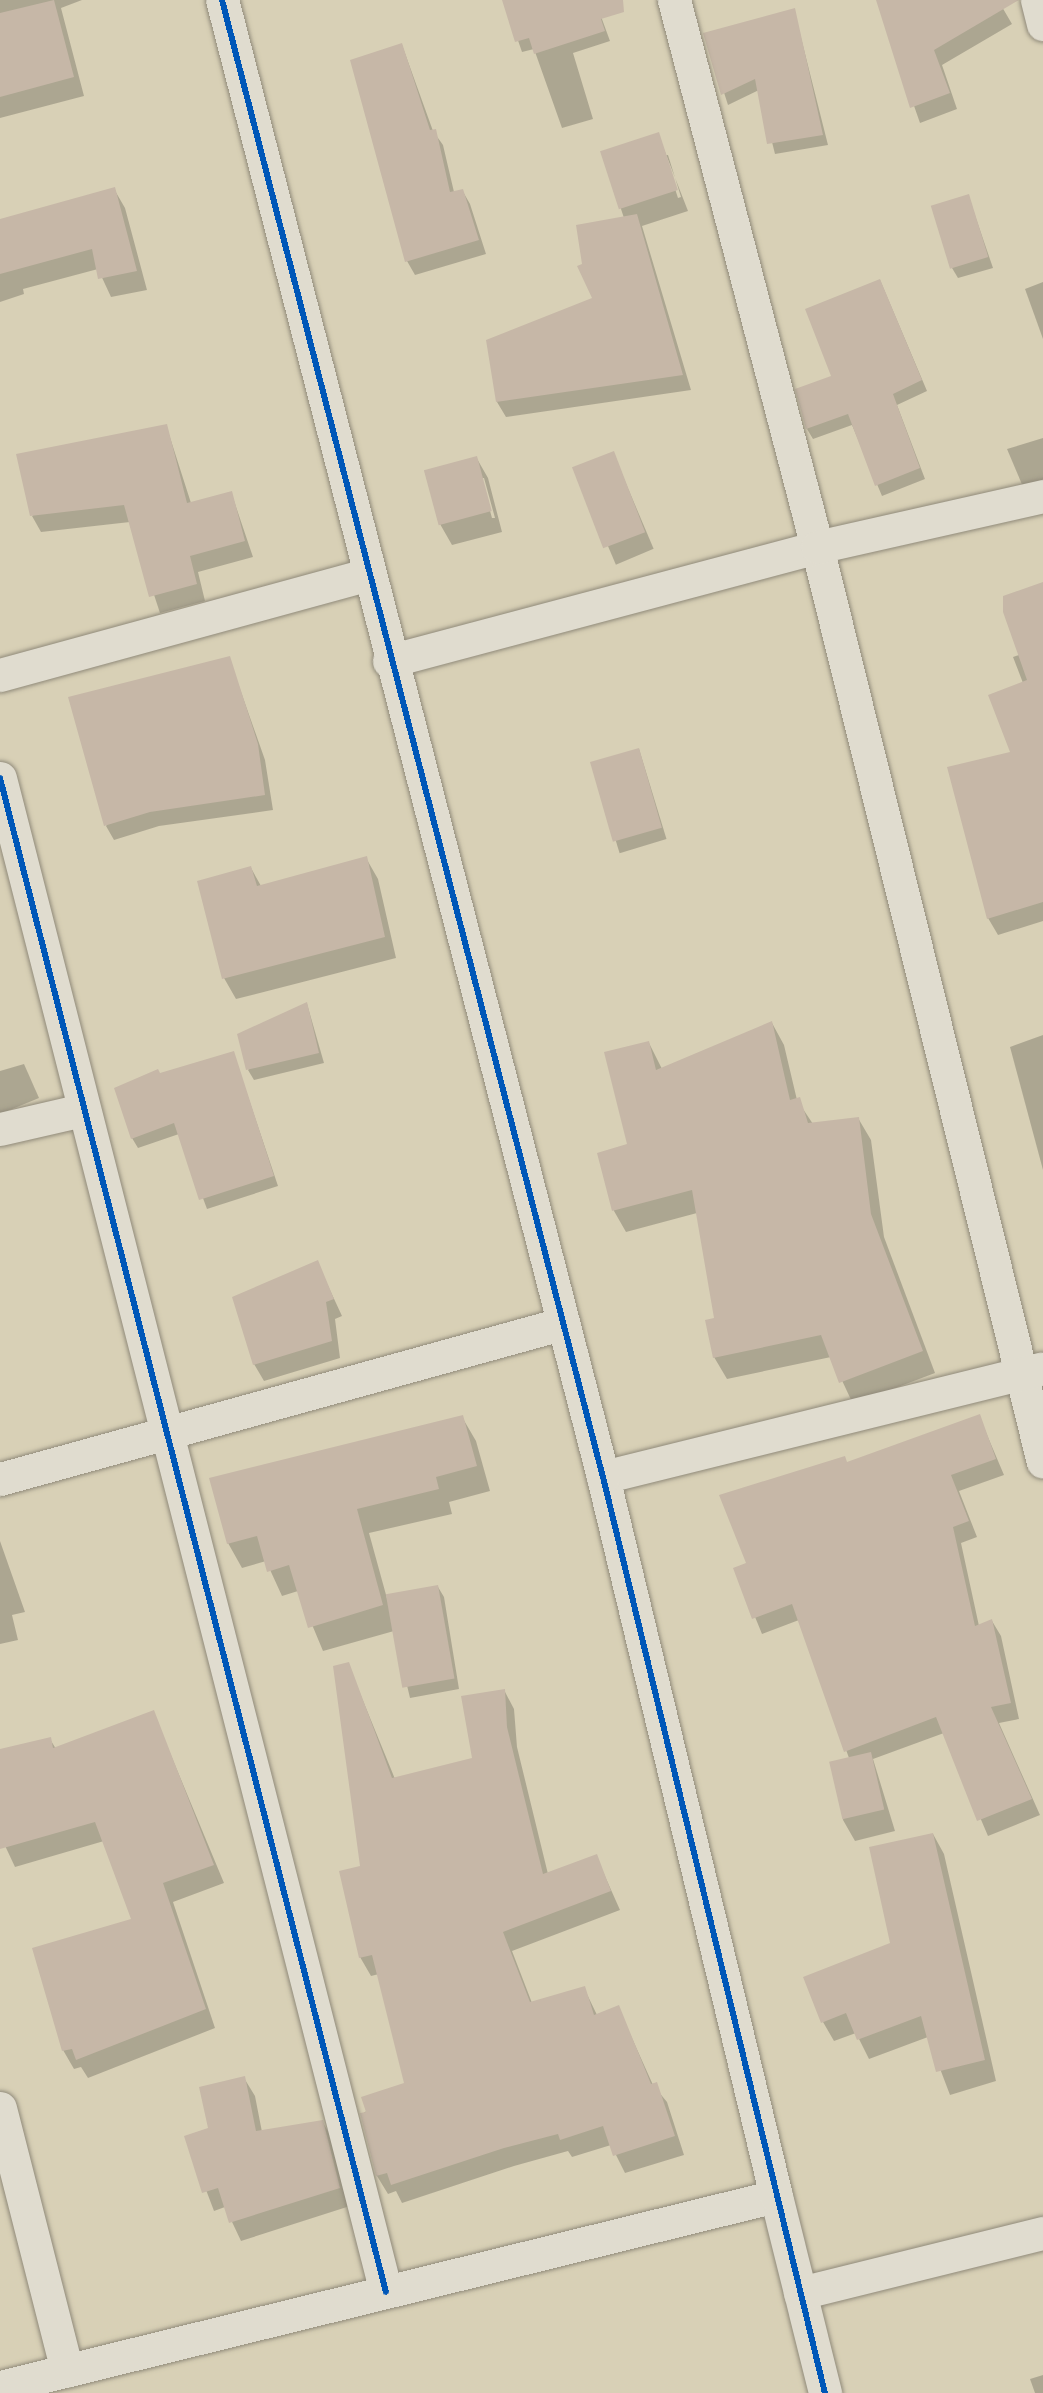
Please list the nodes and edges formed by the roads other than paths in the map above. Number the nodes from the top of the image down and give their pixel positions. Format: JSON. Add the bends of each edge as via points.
{"nodes":[{"id":1,"x":222,"y":0,"type":"edge"},
{"id":2,"x":674,"y":0,"type":"edge"},
{"id":3,"x":1037,"y":0,"type":"edge"},
{"id":4,"x":1043,"y":24,"type":"edge"},
{"id":5,"x":1043,"y":496,"type":"edge"},
{"id":6,"x":817,"y":547,"type":"junction"},
{"id":7,"x":368,"y":574,"type":"junction"},
{"id":8,"x":389,"y":661,"type":"junction"},
{"id":9,"x":0,"y":675,"type":"edge"},
{"id":10,"x":0,"y":778,"type":"edge"},
{"id":11,"x":82,"y":1110,"type":"junction"},
{"id":12,"x":0,"y":1129,"type":"edge"},
{"id":13,"x":561,"y":1324,"type":"junction"},
{"id":14,"x":1032,"y":1371,"type":"edge"},
{"id":15,"x":170,"y":1431,"type":"junction"},
{"id":16,"x":1043,"y":1462,"type":"edge"},
{"id":17,"x":603,"y":1477,"type":"junction"},
{"id":18,"x":0,"y":1479,"type":"edge"},
{"id":19,"x":0,"y":2108,"type":"edge"},
{"id":20,"x":776,"y":2196,"type":"junction"},
{"id":21,"x":1043,"y":2233,"type":"edge"},
{"id":22,"x":386,"y":2292,"type":"junction"},
{"id":23,"x":800,"y":2293,"type":"junction"},
{"id":24,"x":67,"y":2371,"type":"junction"},
{"id":25,"x":0,"y":2387,"type":"edge"},
{"id":26,"x":825,"y":2393,"type":"edge"}],
"edges":[{"from":1,"to":7,"type":"street"},
{"from":2,"to":6,"type":"street"},
{"from":3,"to":4,"type":"street"},
{"from":5,"to":6,"type":"street"},
{"from":6,"to":8,"type":"street"},
{"from":6,"to":14,"type":"street"},
{"from":7,"to":8,"type":"street"},
{"from":7,"to":9,"type":"street"},
{"from":8,"to":13,"type":"street"},
{"from":10,"to":11,"type":"street"},
{"from":11,"to":12,"type":"street"},
{"from":11,"to":15,"type":"street"},
{"from":13,"to":15,"type":"street"},
{"from":13,"to":17,"type":"street"},
{"from":14,"to":16,"type":"street"},
{"from":14,"to":17,"type":"street"},
{"from":15,"to":18,"type":"street"},
{"from":15,"to":22,"type":"street"},
{"from":17,"to":20,"type":"street"},
{"from":19,"to":24,"type":"street"},
{"from":20,"to":22,"type":"street"},
{"from":20,"to":23,"type":"street"},
{"from":21,"to":23,"type":"street"},
{"from":22,"to":24,"type":"street"},
{"from":23,"to":26,"type":"street"},
{"from":24,"to":25,"type":"street"}]}
